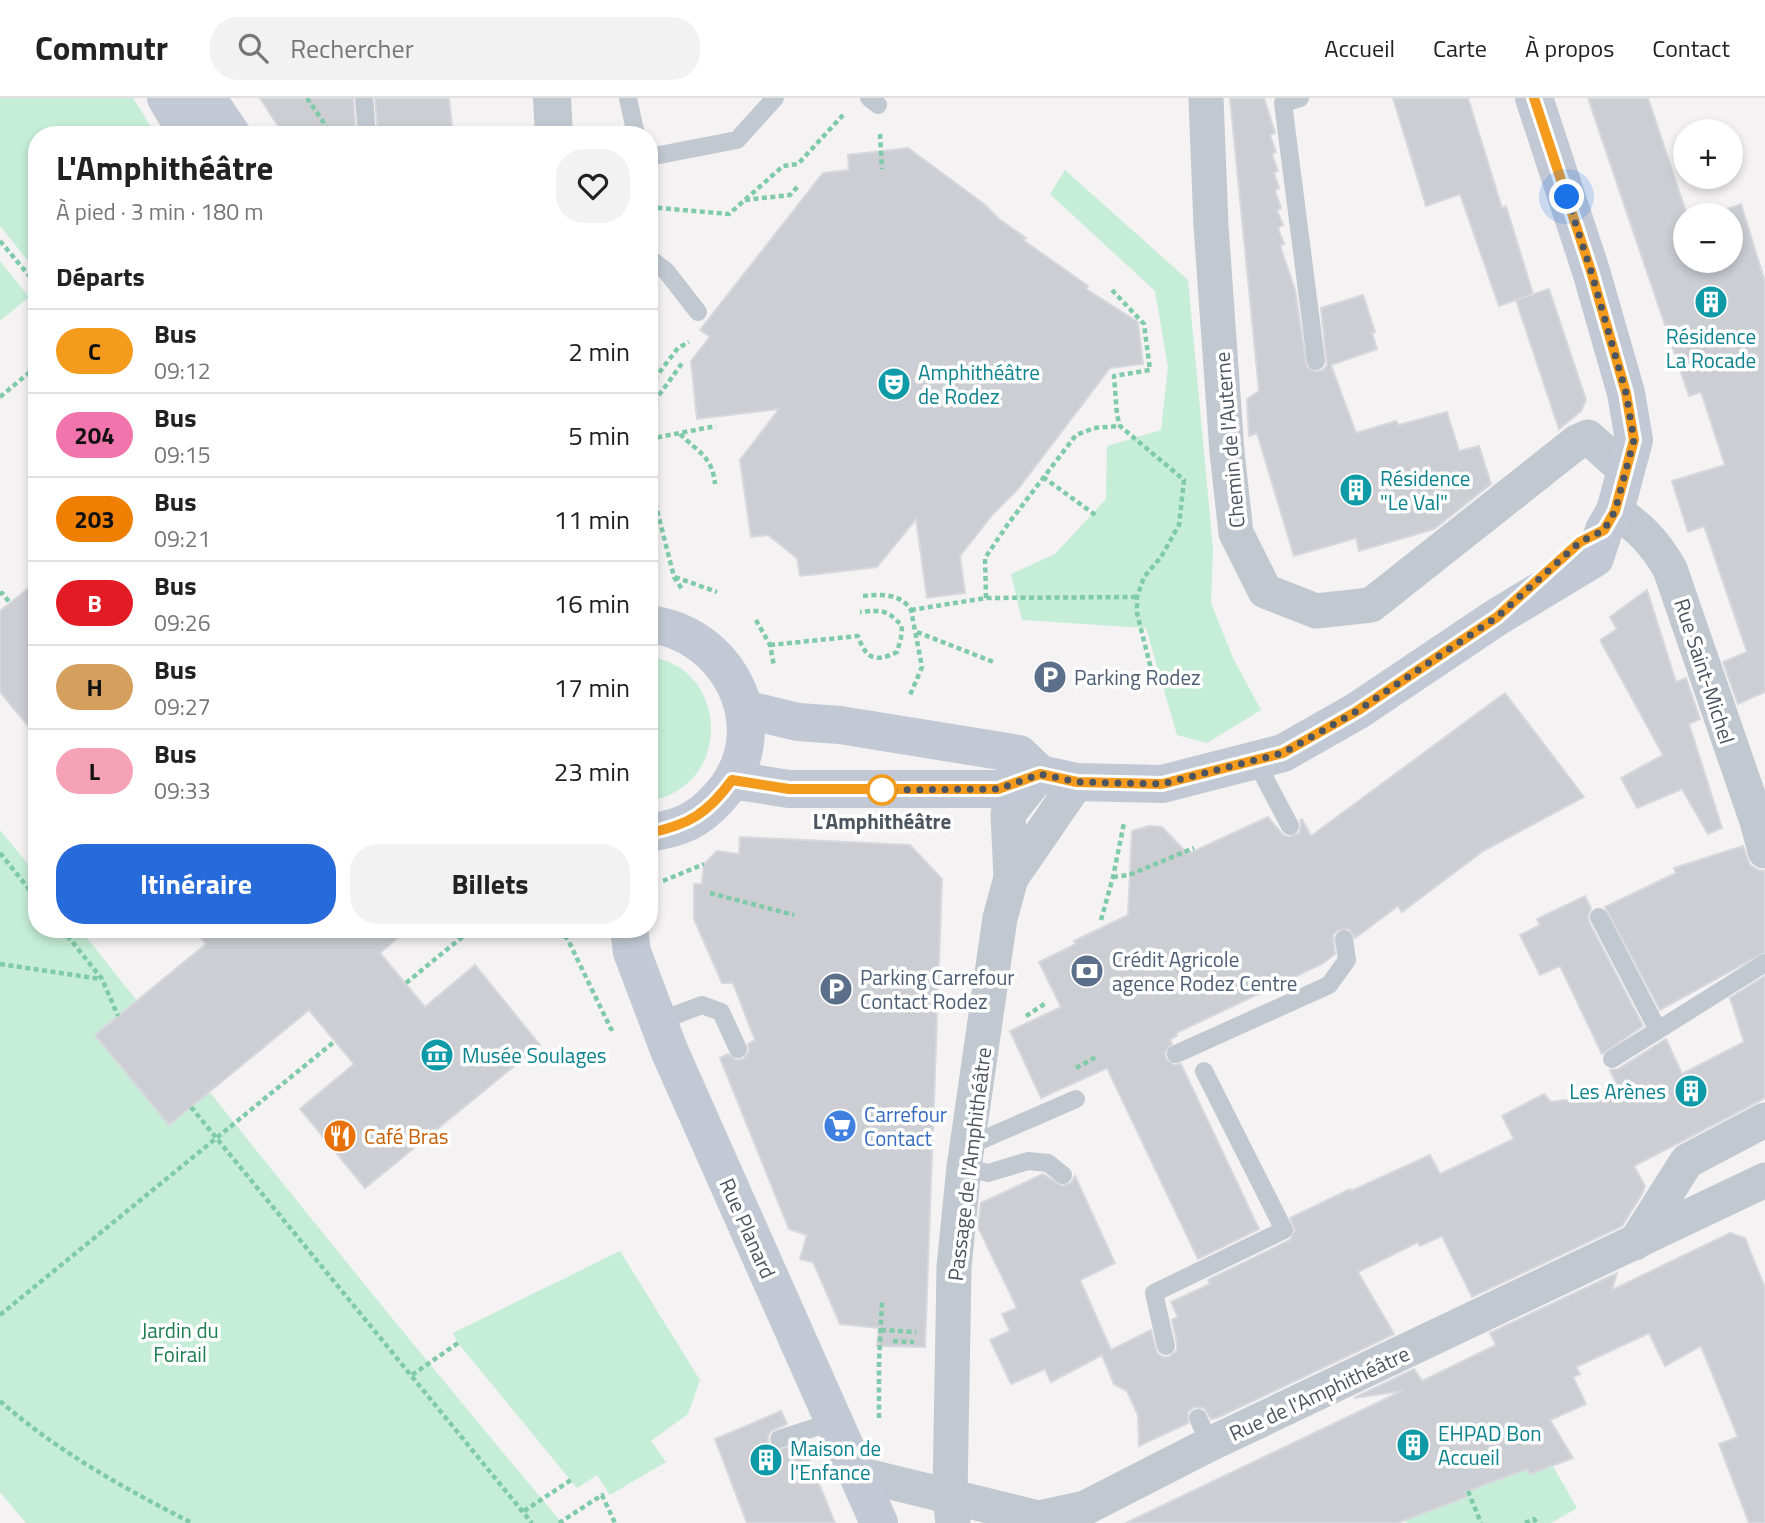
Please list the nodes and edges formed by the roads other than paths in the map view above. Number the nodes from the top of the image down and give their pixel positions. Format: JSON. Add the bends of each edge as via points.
{"nodes":[{"id":1,"x":166,"y":98,"type":"edge"},
{"id":2,"x":207,"y":98,"type":"edge"},
{"id":3,"x":364,"y":98,"type":"edge"},
{"id":4,"x":552,"y":98,"type":"edge"},
{"id":5,"x":628,"y":98,"type":"edge"},
{"id":6,"x":775,"y":98,"type":"edge"},
{"id":7,"x":1206,"y":98,"type":"edge"},
{"id":8,"x":1300,"y":98,"type":"edge"},
{"id":9,"x":1534,"y":98,"type":"edge"},
{"id":10,"x":183,"y":126,"type":"edge"},
{"id":11,"x":226,"y":126,"type":"edge"},
{"id":12,"x":366,"y":126,"type":"edge"},
{"id":13,"x":554,"y":126,"type":"edge"},
{"id":14,"x":634,"y":126,"type":"edge"},
{"id":15,"x":658,"y":155,"type":"edge"},
{"id":16,"x":658,"y":265,"type":"edge"},
{"id":17,"x":698,"y":312,"type":"dead end"},
{"id":18,"x":1316,"y":361,"type":"dead end"},
{"id":19,"x":1626,"y":471,"type":"junction"},
{"id":20,"x":1609,"y":520,"type":"junction"},
{"id":21,"x":658,"y":625,"type":"edge"},
{"id":22,"x":744,"y":709,"type":"junction"},
{"id":23,"x":978,"y":747,"type":"junction"},
{"id":24,"x":1255,"y":760,"type":"junction"},
{"id":25,"x":1040,"y":774,"type":"junction"},
{"id":26,"x":732,"y":780,"type":"junction"},
{"id":27,"x":1077,"y":782,"type":"junction"},
{"id":28,"x":951,"y":788,"type":"junction"},
{"id":29,"x":1290,"y":825,"type":"dead end"},
{"id":30,"x":658,"y":831,"type":"edge"},
{"id":31,"x":1765,"y":852,"type":"edge"},
{"id":32,"x":1011,"y":878,"type":"junction"},
{"id":33,"x":1598,"y":917,"type":"dead end"},
{"id":34,"x":630,"y":938,"type":"edge"},
{"id":35,"x":1344,"y":939,"type":"dead end"},
{"id":36,"x":1765,"y":963,"type":"edge"},
{"id":37,"x":657,"y":1022,"type":"junction"},
{"id":38,"x":1658,"y":1030,"type":"junction"},
{"id":39,"x":738,"y":1049,"type":"dead end"},
{"id":40,"x":1176,"y":1054,"type":"dead end"},
{"id":41,"x":1612,"y":1059,"type":"dead end"},
{"id":42,"x":1204,"y":1071,"type":"dead end"},
{"id":43,"x":1076,"y":1099,"type":"dead end"},
{"id":44,"x":1765,"y":1120,"type":"edge"},
{"id":45,"x":966,"y":1157,"type":"junction"},
{"id":46,"x":1063,"y":1175,"type":"dead end"},
{"id":47,"x":1763,"y":1188,"type":"edge"},
{"id":48,"x":1635,"y":1242,"type":"junction"},
{"id":49,"x":1166,"y":1346,"type":"dead end"},
{"id":50,"x":835,"y":1421,"type":"junction"},
{"id":51,"x":779,"y":1439,"type":"dead end"},
{"id":52,"x":858,"y":1474,"type":"junction"},
{"id":53,"x":951,"y":1509,"type":"edge"},
{"id":54,"x":879,"y":1523,"type":"edge"}],
"edges":[{"from":1,"to":10,"type":"main road"},
{"from":2,"to":11,"type":"main road"},
{"from":3,"to":12,"type":"lane"},
{"from":4,"to":13,"type":"street"},
{"from":5,"to":14,"type":"lane"},
{"from":6,"to":15,"type":"lane","via":[[737,140]]},
{"from":7,"to":19,"type":"street","name":"Chemin de l'Auterne","via":[[1236,533],[1265,591],[1316,611],[1371,605],[1588,437]]},
{"from":8,"to":18,"type":"lane","via":[[1283,103]]},
{"from":9,"to":19,"type":"main road","via":[[1626,393],[1634,440]]},
{"from":16,"to":17,"type":"lane"},
{"from":19,"to":20,"type":"main road"},
{"from":20,"to":24,"type":"main road","via":[[1497,617],[1357,711],[1283,753]]},
{"from":20,"to":31,"type":"street","name":"Rue Saint-Michel","via":[[1638,525],[1671,569]]},
{"from":21,"to":22,"type":"main road","via":[[707,647],[724,664]]},
{"from":22,"to":23,"type":"main road","via":[[798,722]]},
{"from":22,"to":26,"type":"main road","via":[[742,758]]},
{"from":23,"to":25,"type":"main road","via":[[1019,754]]},
{"from":23,"to":28,"type":"main road","via":[[977,755]]},
{"from":24,"to":27,"type":"main road","via":[[1162,784]]},
{"from":24,"to":29,"type":"lane"},
{"from":25,"to":27,"type":"main road"},
{"from":25,"to":28,"type":"main road","via":[[998,789]]},
{"from":25,"to":32,"type":"street","name":"Passage de l'Amphithéâtre","via":[[1008,814]]},
{"from":26,"to":28,"type":"main road","via":[[789,789]]},
{"from":26,"to":30,"type":"main road","via":[[717,801],[696,818]]},
{"from":27,"to":32,"type":"street","name":"Passage de l'Amphithéâtre"},
{"from":32,"to":45,"type":"street","name":"Passage de l'Amphithéâtre","via":[[1000,918]]},
{"from":33,"to":38,"type":"lane"},
{"from":34,"to":37,"type":"main road","name":"Rue Planard"},
{"from":35,"to":40,"type":"lane","via":[[1347,960],[1329,985]]},
{"from":36,"to":38,"type":"lane"},
{"from":37,"to":39,"type":"lane","via":[[702,1005],[721,1012]]},
{"from":37,"to":50,"type":"main road","name":"Rue Planard"},
{"from":38,"to":41,"type":"lane"},
{"from":42,"to":49,"type":"lane","via":[[1284,1230],[1154,1293]]},
{"from":43,"to":45,"type":"lane"},
{"from":44,"to":48,"type":"street","via":[[1686,1161]]},
{"from":45,"to":46,"type":"lane","via":[[988,1173],[1028,1161],[1048,1163]]},
{"from":45,"to":53,"type":"street","name":"Passage de l'Amphithéâtre","via":[[954,1267]]},
{"from":47,"to":48,"type":"street","name":"Rue de l'Amphithéâtre"},
{"from":48,"to":53,"type":"street","name":"Rue de l'Amphithéâtre","via":[[1204,1431],[1085,1508],[1038,1518]]},
{"from":50,"to":51,"type":"lane"},
{"from":50,"to":52,"type":"main road","name":"Rue Planard"},
{"from":52,"to":53,"type":"street","name":"Rue de l'Amphithéâtre"},
{"from":52,"to":54,"type":"main road","name":"Rue Planard"}]}
